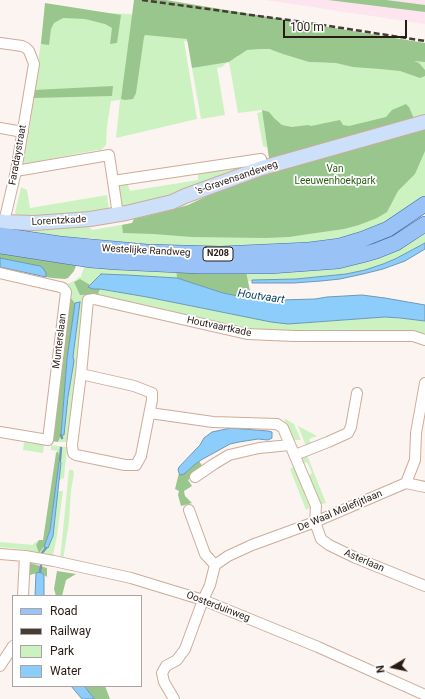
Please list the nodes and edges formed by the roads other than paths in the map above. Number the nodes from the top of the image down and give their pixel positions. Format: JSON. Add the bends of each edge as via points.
{"nodes":[{"id":1,"x":0,"y":43,"type":"edge"},
{"id":2,"x":425,"y":122,"type":"edge"},
{"id":3,"x":0,"y":128,"type":"edge"},
{"id":4,"x":23,"y":132,"type":"junction"},
{"id":5,"x":262,"y":168,"type":"junction"},
{"id":6,"x":16,"y":171,"type":"junction"},
{"id":7,"x":113,"y":181,"type":"junction"},
{"id":8,"x":425,"y":204,"type":"edge"},
{"id":9,"x":118,"y":215,"type":"junction"},
{"id":10,"x":425,"y":224,"type":"edge"},
{"id":11,"x":1,"y":226,"type":"edge"},
{"id":12,"x":0,"y":246,"type":"edge"},
{"id":13,"x":0,"y":273,"type":"edge"},
{"id":14,"x":425,"y":340,"type":"edge"},
{"id":15,"x":82,"y":374,"type":"junction"},
{"id":16,"x":425,"y":383,"type":"edge"},
{"id":17,"x":357,"y":393,"type":"dead end"},
{"id":18,"x":150,"y":413,"type":"junction"},
{"id":19,"x":0,"y":432,"type":"edge"},
{"id":20,"x":290,"y":445,"type":"junction"},
{"id":21,"x":295,"y":455,"type":"junction"},
{"id":22,"x":415,"y":460,"type":"junction"},
{"id":23,"x":425,"y":462,"type":"edge"},
{"id":24,"x":195,"y":477,"type":"dead end"},
{"id":25,"x":406,"y":483,"type":"junction"},
{"id":26,"x":425,"y":487,"type":"edge"},
{"id":27,"x":189,"y":510,"type":"dead end"},
{"id":28,"x":315,"y":522,"type":"junction"},
{"id":29,"x":0,"y":554,"type":"edge"},
{"id":30,"x":25,"y":556,"type":"junction"},
{"id":31,"x":215,"y":565,"type":"junction"},
{"id":32,"x":425,"y":586,"type":"edge"},
{"id":33,"x":23,"y":595,"type":"edge"},
{"id":34,"x":203,"y":600,"type":"junction"},
{"id":35,"x":12,"y":648,"type":"edge"},
{"id":36,"x":0,"y":666,"type":"edge"},
{"id":37,"x":425,"y":695,"type":"edge"},
{"id":38,"x":174,"y":699,"type":"edge"}],
"edges":[{"from":1,"to":4,"type":"street","name":"Faradaystraat","via":[[26,48],[34,64]]},
{"from":2,"to":5,"type":"street","name":"'s-Gravensandeweg"},
{"from":3,"to":4,"type":"street"},
{"from":4,"to":6,"type":"street","name":"Faradaystraat"},
{"from":5,"to":7,"type":"street","via":[[261,159]]},
{"from":5,"to":9,"type":"street","name":"'s-Gravensandeweg","via":[[172,202]]},
{"from":6,"to":7,"type":"street","via":[[109,155]]},
{"from":6,"to":11,"type":"street","name":"Faradaystraat"},
{"from":7,"to":9,"type":"street"},
{"from":8,"to":11,"type":"main road","name":"Westelijke Randweg","number":"N208","via":[[388,229],[340,246],[310,250],[221,254],[147,252],[60,244]]},
{"from":9,"to":11,"type":"street","name":"Lorentzkade","via":[[90,220]]},
{"from":10,"to":12,"type":"main road","name":"Westelijke Randweg","number":"N208","via":[[396,243],[362,255],[338,261],[270,266],[116,262]]},
{"from":13,"to":19,"type":"street","name":"Munterslaan","via":[[60,287],[66,292],[48,440]]},
{"from":14,"to":15,"type":"street","name":"Houtvaartkade","via":[[413,336],[247,334],[94,299],[88,300]]},
{"from":15,"to":18,"type":"street","via":[[134,386],[152,393]]},
{"from":15,"to":18,"type":"street","via":[[72,445],[73,453],[76,455],[136,465],[141,456]]},
{"from":16,"to":22,"type":"street","via":[[416,433]]},
{"from":17,"to":21,"type":"street","via":[[348,432]]},
{"from":18,"to":20,"type":"street","via":[[213,422],[277,424],[284,428]]},
{"from":20,"to":21,"type":"street"},
{"from":20,"to":24,"type":"street","via":[[259,448],[229,455]]},
{"from":21,"to":28,"type":"street","via":[[316,506]]},
{"from":22,"to":23,"type":"street"},
{"from":22,"to":25,"type":"street"},
{"from":25,"to":26,"type":"street"},
{"from":25,"to":28,"type":"street","name":"De Waal Malefijtlaan"},
{"from":27,"to":31,"type":"street","via":[[205,554]]},
{"from":28,"to":31,"type":"street","name":"De Waal Malefijtlaan","via":[[252,545]]},
{"from":28,"to":32,"type":"street","name":"Asterlaan","via":[[321,539],[329,545]]},
{"from":29,"to":30,"type":"street","name":"Oosterduinweg"},
{"from":30,"to":33,"type":"street"},
{"from":30,"to":34,"type":"street","name":"Oosterduinweg","via":[[131,578]]},
{"from":31,"to":34,"type":"street"},
{"from":34,"to":37,"type":"street","name":"Oosterduinweg","via":[[318,647]]},
{"from":34,"to":38,"type":"street","via":[[185,649],[162,673]]},
{"from":35,"to":36,"type":"street"}]}
